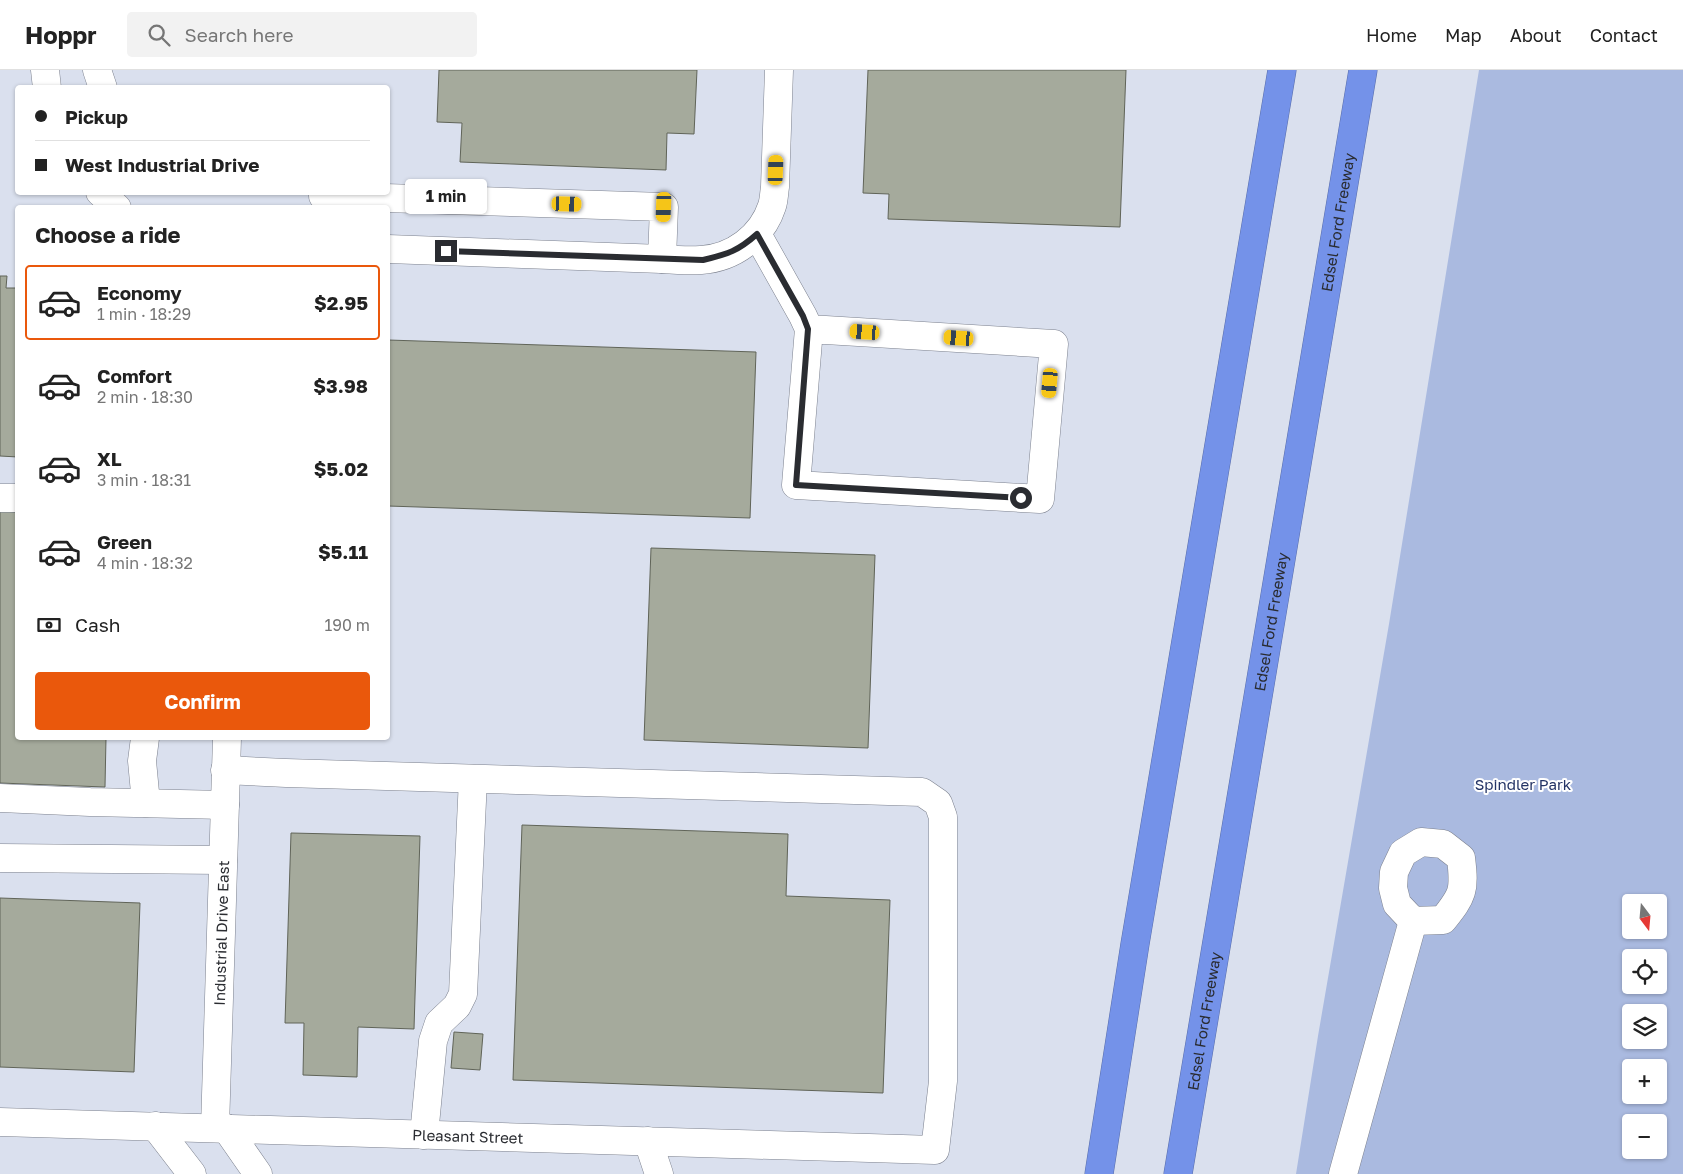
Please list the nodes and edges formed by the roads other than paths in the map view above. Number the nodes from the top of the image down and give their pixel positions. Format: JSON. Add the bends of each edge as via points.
{"nodes":[{"id":1,"x":45,"y":70,"type":"edge"},
{"id":2,"x":97,"y":70,"type":"edge"},
{"id":3,"x":779,"y":70,"type":"edge"},
{"id":4,"x":1282,"y":70,"type":"edge"},
{"id":5,"x":1363,"y":70,"type":"edge"},
{"id":6,"x":47,"y":85,"type":"edge"},
{"id":7,"x":102,"y":85,"type":"edge"},
{"id":8,"x":103,"y":195,"type":"edge"},
{"id":9,"x":323,"y":195,"type":"edge"},
{"id":10,"x":373,"y":203,"type":"edge"},
{"id":11,"x":114,"y":205,"type":"edge"},
{"id":12,"x":757,"y":234,"type":"junction"},
{"id":13,"x":390,"y":249,"type":"edge"},
{"id":14,"x":662,"y":260,"type":"junction"},
{"id":15,"x":808,"y":329,"type":"junction"},
{"id":16,"x":0,"y":498,"type":"edge"},
{"id":17,"x":15,"y":498,"type":"edge"},
{"id":18,"x":145,"y":740,"type":"edge"},
{"id":19,"x":227,"y":740,"type":"edge"},
{"id":20,"x":225,"y":770,"type":"junction"},
{"id":21,"x":473,"y":779,"type":"junction"},
{"id":22,"x":0,"y":798,"type":"edge"},
{"id":23,"x":146,"y":803,"type":"junction"},
{"id":24,"x":225,"y":805,"type":"junction"},
{"id":25,"x":0,"y":858,"type":"edge"},
{"id":26,"x":223,"y":860,"type":"junction"},
{"id":27,"x":1413,"y":921,"type":"dead end"},
{"id":28,"x":0,"y":1122,"type":"edge"},
{"id":29,"x":155,"y":1126,"type":"junction"},
{"id":30,"x":220,"y":1128,"type":"junction"},
{"id":31,"x":424,"y":1135,"type":"junction"},
{"id":32,"x":648,"y":1141,"type":"junction"},
{"id":33,"x":192,"y":1174,"type":"edge"},
{"id":34,"x":258,"y":1174,"type":"edge"},
{"id":35,"x":659,"y":1174,"type":"edge"},
{"id":36,"x":1099,"y":1174,"type":"edge"},
{"id":37,"x":1178,"y":1174,"type":"edge"},
{"id":38,"x":1343,"y":1174,"type":"edge"}],
"edges":[{"from":1,"to":6,"type":"street"},
{"from":2,"to":7,"type":"street"},
{"from":3,"to":12,"type":"street","via":[[775,187],[772,206]]},
{"from":4,"to":36,"type":"highway","via":[[1134,944]]},
{"from":5,"to":37,"type":"highway","name":"Edsel Ford Freeway"},
{"from":8,"to":11,"type":"street"},
{"from":9,"to":10,"type":"street"},
{"from":10,"to":14,"type":"street","via":[[664,207]]},
{"from":12,"to":14,"type":"street","via":[[726,255],[703,260]]},
{"from":12,"to":15,"type":"street"},
{"from":13,"to":14,"type":"street"},
{"from":15,"to":15,"type":"street","via":[[796,485],[1040,498],[1054,344]]},
{"from":16,"to":17,"type":"street"},
{"from":18,"to":23,"type":"street","via":[[142,761]]},
{"from":19,"to":20,"type":"street","name":"Industrial Drive East"},
{"from":20,"to":21,"type":"street"},
{"from":20,"to":24,"type":"street","name":"Industrial Drive East"},
{"from":21,"to":31,"type":"street","via":[[463,994],[458,1006],[439,1023],[433,1041]]},
{"from":21,"to":32,"type":"street","name":"Pleasant Street","via":[[922,792],[938,803],[944,817],[943,1081],[935,1150]]},
{"from":22,"to":23,"type":"street"},
{"from":23,"to":24,"type":"street"},
{"from":24,"to":26,"type":"street","name":"Industrial Drive East"},
{"from":25,"to":26,"type":"street"},
{"from":26,"to":30,"type":"street","name":"Industrial Drive East"},
{"from":27,"to":38,"type":"street"},
{"from":28,"to":29,"type":"street","name":"Pleasant Street"},
{"from":29,"to":30,"type":"street","name":"Pleasant Street"},
{"from":29,"to":33,"type":"street"},
{"from":30,"to":31,"type":"street","name":"Pleasant Street"},
{"from":30,"to":34,"type":"street"},
{"from":31,"to":32,"type":"street","name":"Pleasant Street"},
{"from":32,"to":35,"type":"street"}]}
